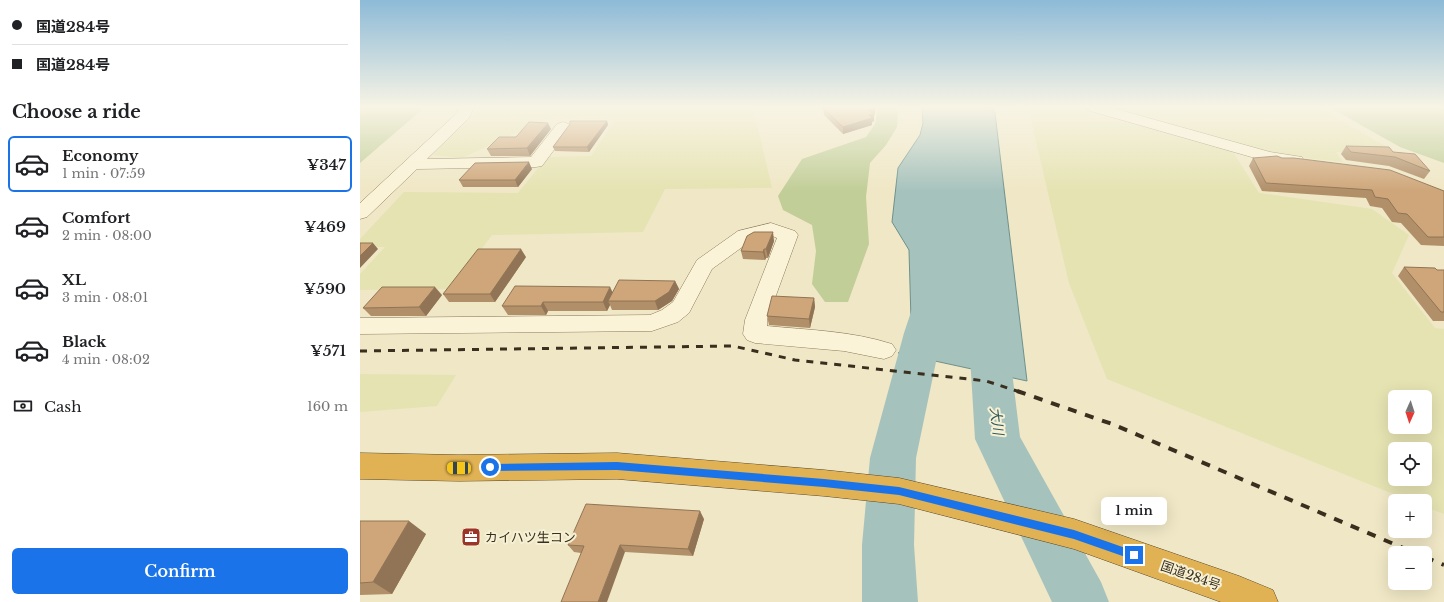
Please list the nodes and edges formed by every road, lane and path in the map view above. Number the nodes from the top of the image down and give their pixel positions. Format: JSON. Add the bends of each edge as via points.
{"nodes":[{"id":1,"x":442,"y":135,"type":"edge"},
{"id":2,"x":557,"y":135,"type":"edge"},
{"id":3,"x":1191,"y":135,"type":"edge"},
{"id":4,"x":1314,"y":163,"type":"edge"},
{"id":5,"x":411,"y":164,"type":"junction"},
{"id":6,"x":360,"y":213,"type":"edge"},
{"id":7,"x":360,"y":326,"type":"edge"},
{"id":8,"x":884,"y":350,"type":"dead end"},
{"id":9,"x":360,"y":466,"type":"edge"},
{"id":10,"x":1250,"y":597,"type":"edge"}],
"edges":[{"from":1,"to":5,"type":"street"},
{"from":2,"to":5,"type":"street","via":[[536,162]]},
{"from":3,"to":4,"type":"street","via":[[1269,157]]},
{"from":5,"to":6,"type":"street"},
{"from":7,"to":8,"type":"street","via":[[652,323],[670,316],[681,307],[704,265],[744,235],[771,229],[788,235],[756,320],[755,334],[844,342]]},
{"from":9,"to":10,"type":"highway","name":"国道284号","via":[[617,466],[899,491],[1074,534]]}]}
